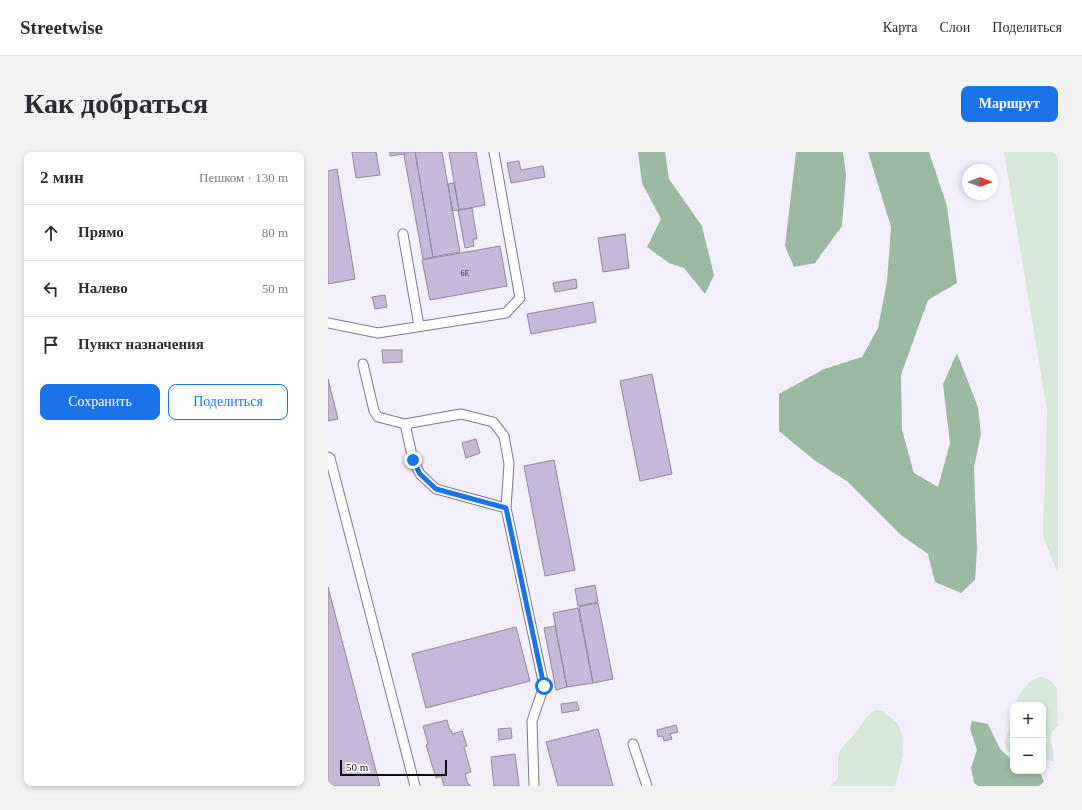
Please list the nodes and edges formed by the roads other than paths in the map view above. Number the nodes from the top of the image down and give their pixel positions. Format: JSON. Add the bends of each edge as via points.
{"nodes":[{"id":1,"x":494,"y":152,"type":"edge"},
{"id":2,"x":402,"y":234,"type":"dead end"},
{"id":3,"x":328,"y":324,"type":"edge"},
{"id":4,"x":419,"y":326,"type":"junction"},
{"id":5,"x":363,"y":364,"type":"dead end"},
{"id":6,"x":405,"y":424,"type":"junction"},
{"id":7,"x":328,"y":457,"type":"edge"},
{"id":8,"x":506,"y":508,"type":"junction"},
{"id":9,"x":633,"y":744,"type":"dead end"},
{"id":10,"x":415,"y":786,"type":"edge"},
{"id":11,"x":534,"y":786,"type":"edge"},
{"id":12,"x":647,"y":786,"type":"edge"}],
"edges":[{"from":1,"to":4,"type":"lane","via":[[520,298],[506,313]]},
{"from":2,"to":4,"type":"lane"},
{"from":3,"to":4,"type":"lane","via":[[378,333]]},
{"from":5,"to":6,"type":"lane","via":[[374,411],[378,417]]},
{"from":6,"to":8,"type":"lane","via":[[413,460],[420,474],[436,489]]},
{"from":6,"to":8,"type":"lane","via":[[461,414],[493,422],[504,436],[509,464]]},
{"from":7,"to":10,"type":"lane"},
{"from":8,"to":11,"type":"lane","via":[[544,686],[532,721]]},
{"from":9,"to":12,"type":"lane"}]}
